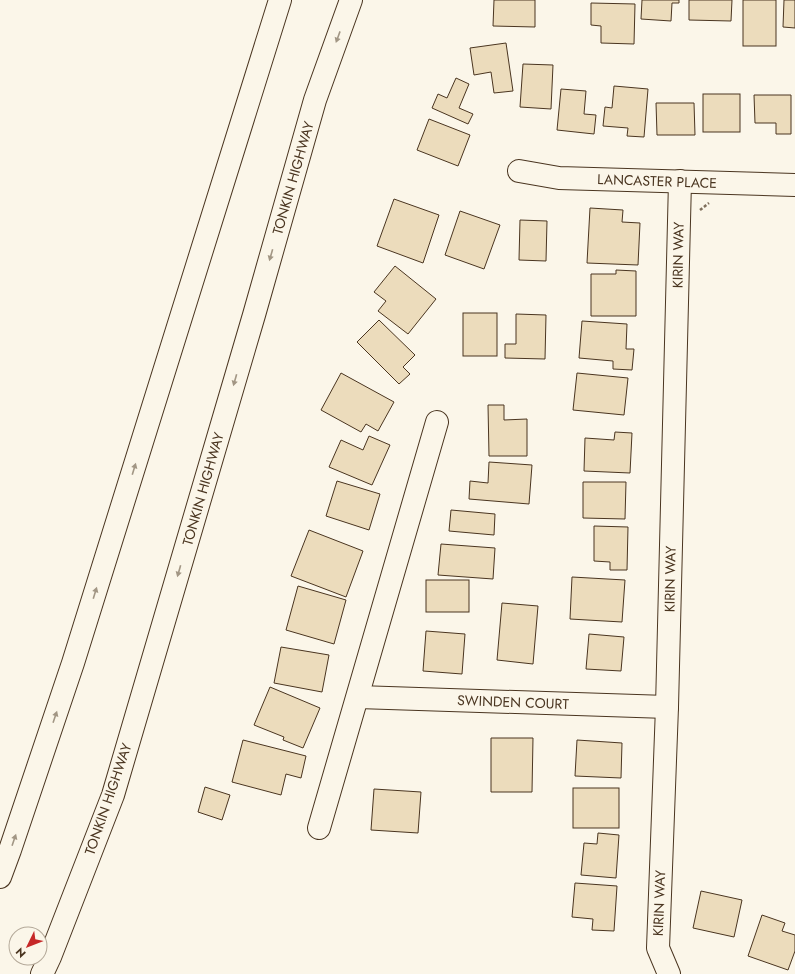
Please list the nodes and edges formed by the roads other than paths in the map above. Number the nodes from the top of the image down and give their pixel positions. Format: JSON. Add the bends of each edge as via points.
{"nodes":[{"id":1,"x":280,"y":0,"type":"edge"},
{"id":2,"x":351,"y":0,"type":"edge"},
{"id":3,"x":519,"y":171,"type":"dead end"},
{"id":4,"x":680,"y":181,"type":"junction"},
{"id":5,"x":795,"y":185,"type":"edge"},
{"id":6,"x":437,"y":422,"type":"dead end"},
{"id":7,"x":358,"y":697,"type":"junction"},
{"id":8,"x":667,"y":706,"type":"junction"},
{"id":9,"x":319,"y":828,"type":"dead end"},
{"id":10,"x":0,"y":877,"type":"edge"},
{"id":11,"x":42,"y":974,"type":"edge"},
{"id":12,"x":669,"y":974,"type":"edge"}],
"edges":[{"from":10,"to":1,"type":"main road","one_way":true,"via":[[73,663]]},
{"from":2,"to":11,"type":"main road","name":"TONKIN HIGHWAY","one_way":true,"via":[[315,100],[113,795]]},
{"from":3,"to":4,"type":"main road","name":"LANCASTER PLACE","via":[[559,178]]},
{"from":4,"to":5,"type":"main road","name":"LANCASTER PLACE"},
{"from":4,"to":8,"type":"main road","name":"KIRIN WAY"},
{"from":6,"to":7,"type":"main road"},
{"from":7,"to":8,"type":"main road","name":"SWINDEN COURT"},
{"from":7,"to":9,"type":"main road"},
{"from":8,"to":12,"type":"main road","name":"KIRIN WAY","via":[[658,948]]}]}
